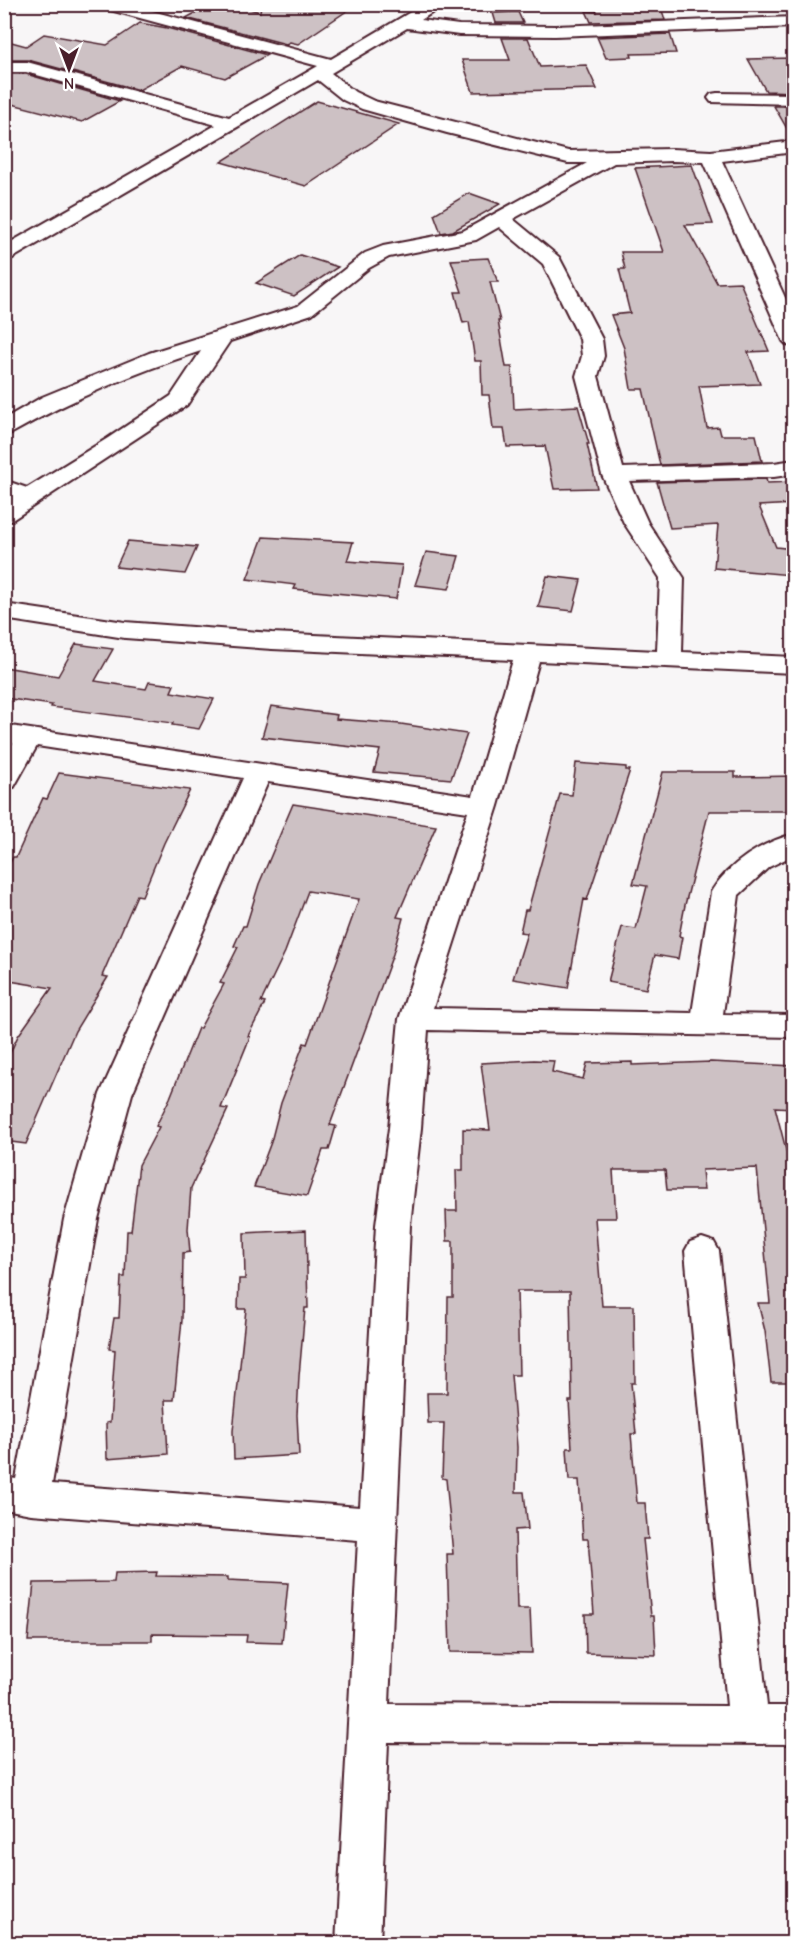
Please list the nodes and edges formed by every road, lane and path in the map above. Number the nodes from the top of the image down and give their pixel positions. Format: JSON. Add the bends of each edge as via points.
{"nodes":[{"id":1,"x":105,"y":4,"type":"edge"},
{"id":2,"x":433,"y":7,"type":"edge"},
{"id":3,"x":406,"y":14,"type":"edge"},
{"id":4,"x":794,"y":22,"type":"edge"},
{"id":5,"x":4,"y":67,"type":"edge"},
{"id":6,"x":327,"y":69,"type":"junction"},
{"id":7,"x":717,"y":98,"type":"dead end"},
{"id":8,"x":794,"y":99,"type":"edge"},
{"id":9,"x":233,"y":124,"type":"junction"},
{"id":10,"x":794,"y":146,"type":"edge"},
{"id":11,"x":711,"y":157,"type":"junction"},
{"id":12,"x":610,"y":158,"type":"junction"},
{"id":13,"x":500,"y":218,"type":"junction"},
{"id":14,"x":4,"y":255,"type":"edge"},
{"id":15,"x":222,"y":338,"type":"junction"},
{"id":16,"x":794,"y":341,"type":"edge"},
{"id":17,"x":4,"y":428,"type":"edge"},
{"id":18,"x":794,"y":467,"type":"edge"},
{"id":19,"x":614,"y":475,"type":"junction"},
{"id":20,"x":4,"y":487,"type":"edge"},
{"id":21,"x":29,"y":496,"type":"junction"},
{"id":22,"x":4,"y":515,"type":"edge"},
{"id":23,"x":4,"y":612,"type":"edge"},
{"id":24,"x":528,"y":653,"type":"junction"},
{"id":25,"x":669,"y":659,"type":"junction"},
{"id":26,"x":794,"y":665,"type":"edge"},
{"id":27,"x":17,"y":735,"type":"edge"},
{"id":28,"x":259,"y":772,"type":"junction"},
{"id":29,"x":4,"y":781,"type":"edge"},
{"id":30,"x":484,"y":806,"type":"junction"},
{"id":31,"x":794,"y":843,"type":"edge"},
{"id":32,"x":414,"y":1019,"type":"junction"},
{"id":33,"x":706,"y":1025,"type":"junction"},
{"id":34,"x":794,"y":1026,"type":"edge"},
{"id":35,"x":702,"y":1251,"type":"dead end"},
{"id":36,"x":17,"y":1496,"type":"edge"},
{"id":37,"x":376,"y":1525,"type":"junction"},
{"id":38,"x":367,"y":1723,"type":"junction"},
{"id":39,"x":749,"y":1725,"type":"junction"},
{"id":40,"x":794,"y":1725,"type":"edge"},
{"id":41,"x":358,"y":1944,"type":"edge"}],
"edges":[{"from":1,"to":6,"type":"street"},
{"from":2,"to":3,"type":"street"},
{"from":3,"to":4,"type":"street","via":[[459,30],[555,31]]},
{"from":3,"to":6,"type":"street"},
{"from":5,"to":9,"type":"street","via":[[27,67]]},
{"from":6,"to":9,"type":"street"},
{"from":6,"to":12,"type":"street","via":[[349,96],[378,108],[568,157]]},
{"from":7,"to":8,"type":"street"},
{"from":9,"to":14,"type":"street"},
{"from":10,"to":11,"type":"street"},
{"from":11,"to":12,"type":"street","via":[[672,154]]},
{"from":11,"to":16,"type":"street"},
{"from":12,"to":13,"type":"street"},
{"from":13,"to":15,"type":"street","via":[[469,236],[383,252],[305,310]]},
{"from":13,"to":19,"type":"street","via":[[552,261],[591,339],[587,376]]},
{"from":15,"to":17,"type":"street","via":[[181,349],[50,402]]},
{"from":15,"to":21,"type":"street","via":[[179,400]]},
{"from":18,"to":19,"type":"street"},
{"from":19,"to":25,"type":"street","via":[[636,523],[672,578]]},
{"from":20,"to":21,"type":"street"},
{"from":21,"to":22,"type":"street"},
{"from":23,"to":24,"type":"street","via":[[125,630]]},
{"from":24,"to":25,"type":"street"},
{"from":24,"to":30,"type":"street"},
{"from":25,"to":26,"type":"street"},
{"from":27,"to":28,"type":"street"},
{"from":27,"to":29,"type":"street"},
{"from":28,"to":30,"type":"street"},
{"from":28,"to":36,"type":"street","via":[[116,1094],[81,1219]]},
{"from":30,"to":32,"type":"street"},
{"from":31,"to":33,"type":"street","via":[[759,860],[725,892]]},
{"from":32,"to":33,"type":"street"},
{"from":32,"to":37,"type":"street","via":[[393,1225]]},
{"from":33,"to":34,"type":"street"},
{"from":35,"to":39,"type":"street"},
{"from":36,"to":37,"type":"street"},
{"from":37,"to":38,"type":"street"},
{"from":38,"to":39,"type":"street"},
{"from":38,"to":41,"type":"street"},
{"from":39,"to":40,"type":"street"}]}
